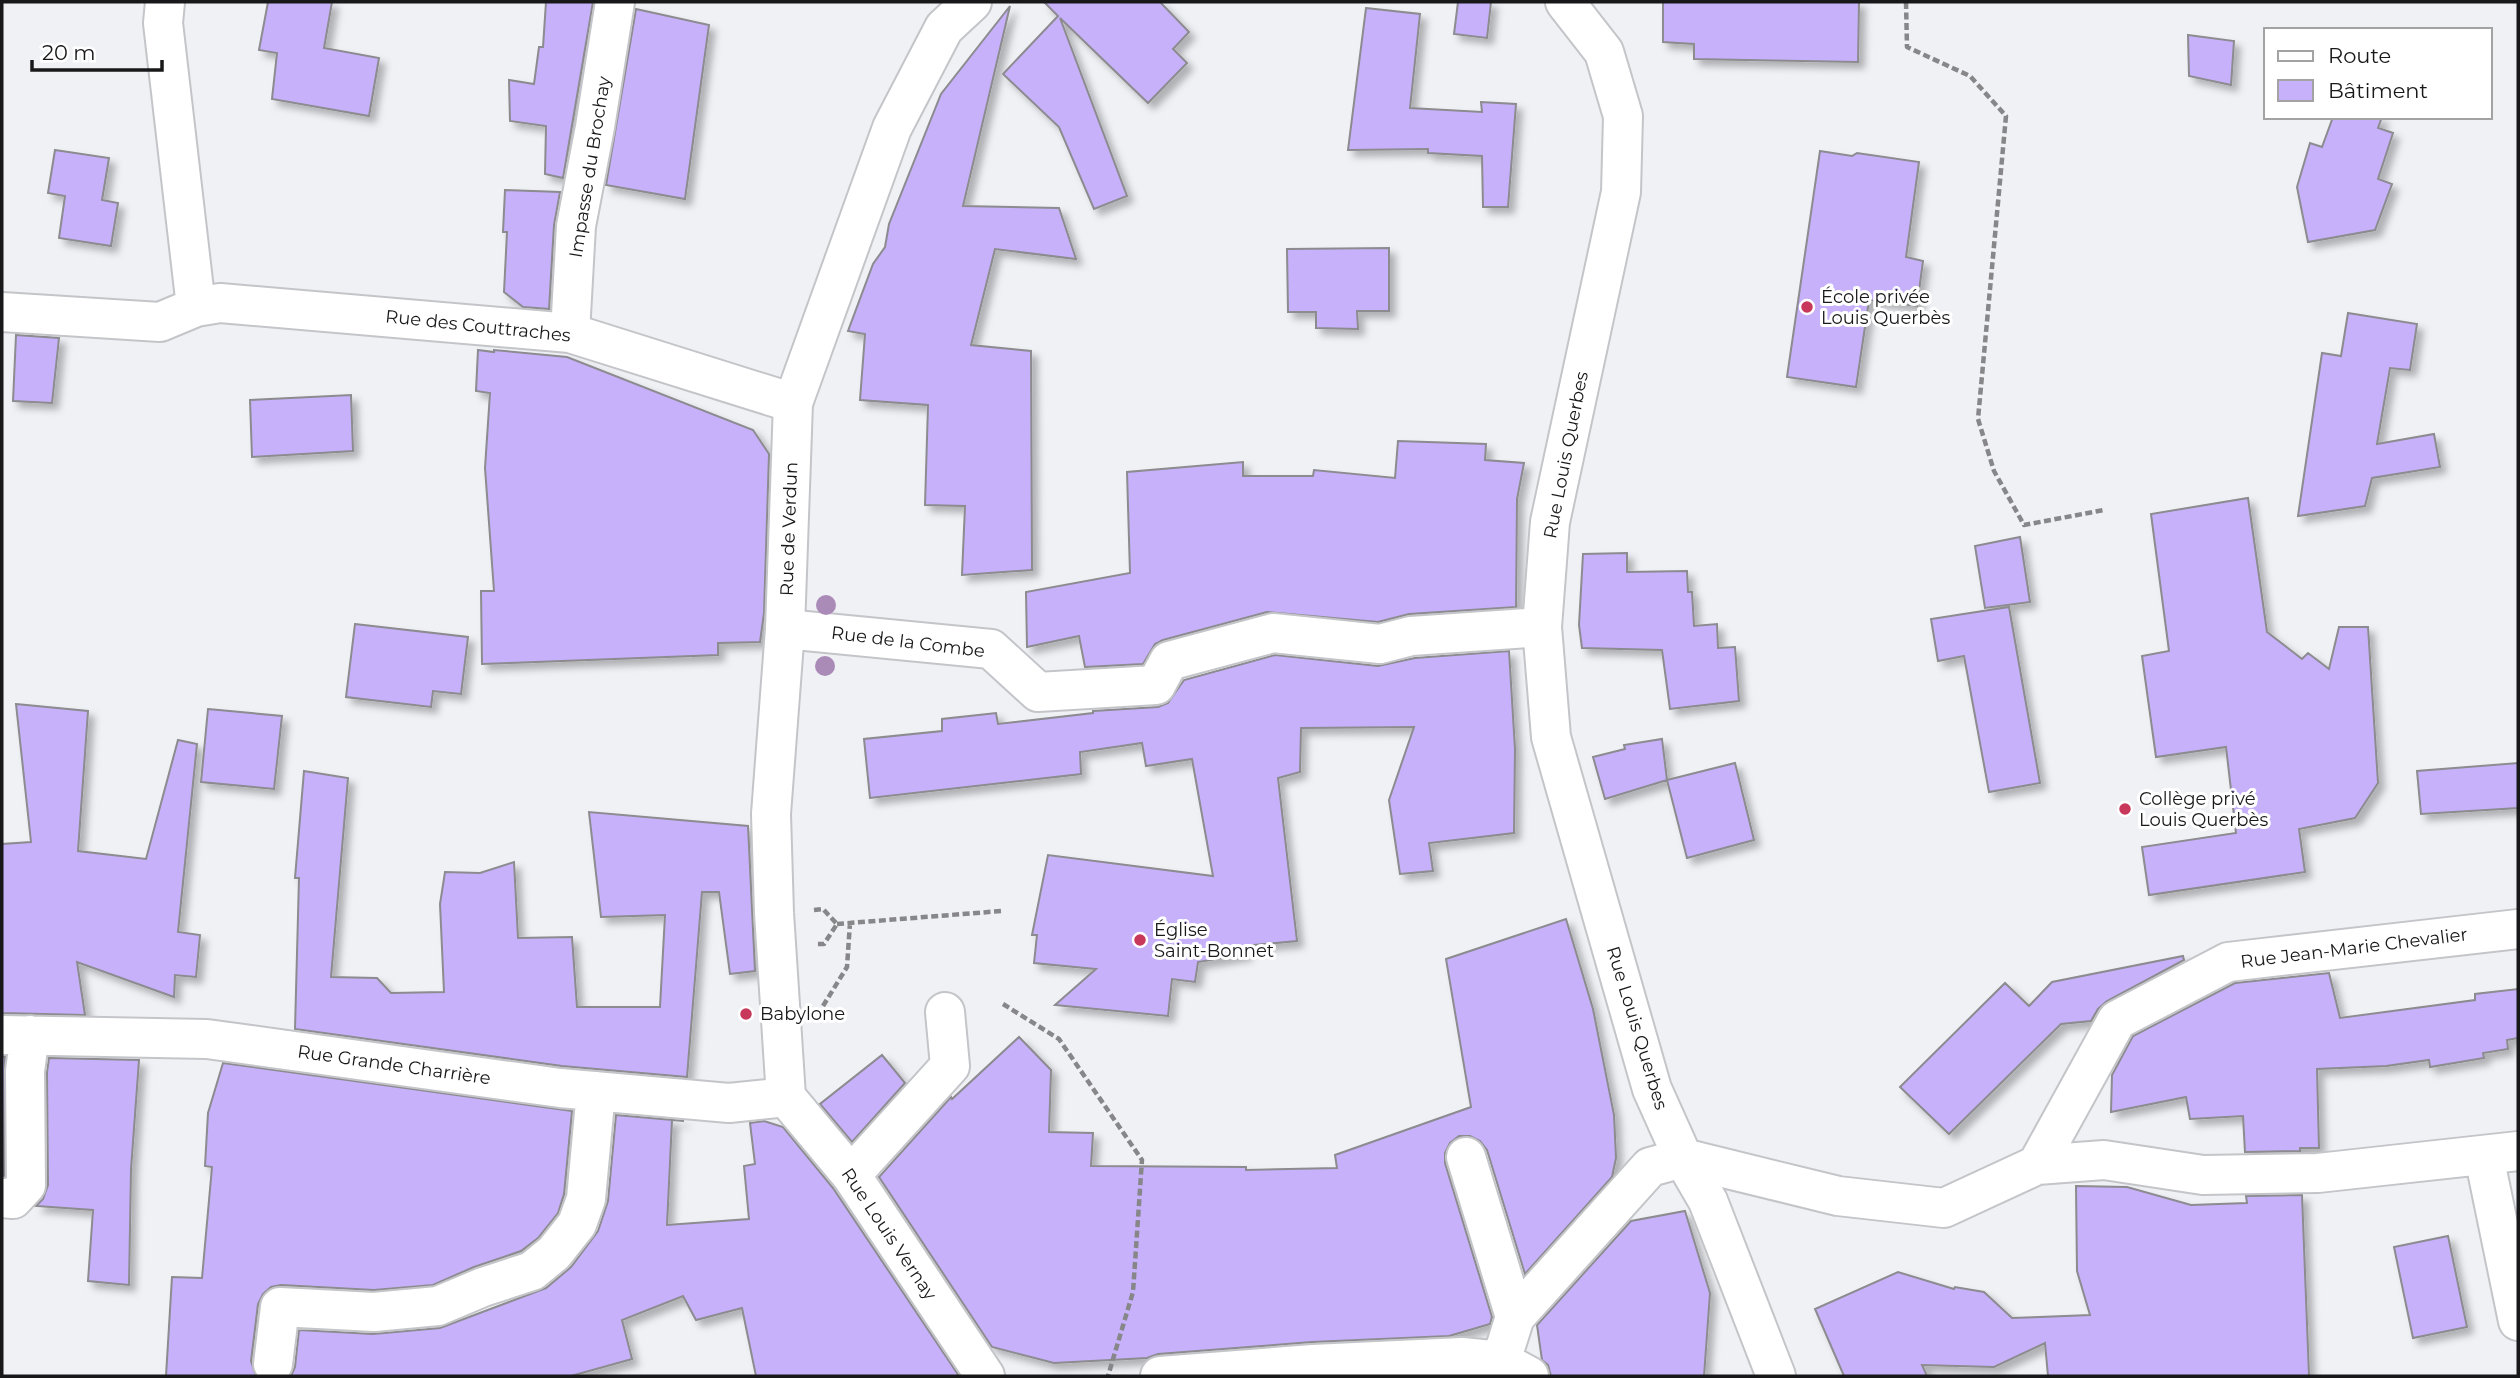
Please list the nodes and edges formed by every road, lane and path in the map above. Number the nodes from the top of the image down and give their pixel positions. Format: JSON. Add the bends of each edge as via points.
{"nodes":[{"id":1,"x":164,"y":2,"type":"edge"},
{"id":2,"x":615,"y":2,"type":"edge"},
{"id":3,"x":972,"y":2,"type":"edge"},
{"id":4,"x":1565,"y":2,"type":"edge"},
{"id":5,"x":1906,"y":2,"type":"edge"},
{"id":6,"x":196,"y":307,"type":"junction"},
{"id":7,"x":2,"y":312,"type":"edge"},
{"id":8,"x":570,"y":333,"type":"junction"},
{"id":9,"x":793,"y":403,"type":"junction"},
{"id":10,"x":2104,"y":510,"type":"dead end"},
{"id":11,"x":1542,"y":627,"type":"junction"},
{"id":12,"x":785,"y":629,"type":"junction"},
{"id":13,"x":1001,"y":911,"type":"dead end"},
{"id":14,"x":850,"y":923,"type":"junction"},
{"id":15,"x":837,"y":924,"type":"dead end"},
{"id":16,"x":2518,"y":929,"type":"edge"},
{"id":17,"x":1003,"y":1004,"type":"dead end"},
{"id":18,"x":945,"y":1012,"type":"dead end"},
{"id":19,"x":818,"y":1016,"type":"dead end"},
{"id":20,"x":16,"y":1035,"type":"edge"},
{"id":21,"x":596,"y":1091,"type":"junction"},
{"id":22,"x":786,"y":1097,"type":"junction"},
{"id":23,"x":2501,"y":1154,"type":"edge"},
{"id":24,"x":1465,"y":1157,"type":"dead end"},
{"id":25,"x":1683,"y":1158,"type":"junction"},
{"id":26,"x":2037,"y":1165,"type":"junction"},
{"id":27,"x":851,"y":1175,"type":"junction"},
{"id":28,"x":2,"y":1198,"type":"edge"},
{"id":29,"x":1516,"y":1317,"type":"junction"},
{"id":30,"x":2518,"y":1321,"type":"edge"},
{"id":31,"x":273,"y":1364,"type":"dead end"},
{"id":32,"x":1496,"y":1368,"type":"edge"},
{"id":33,"x":1170,"y":1375,"type":"edge"},
{"id":34,"x":985,"y":1376,"type":"edge"},
{"id":35,"x":1108,"y":1376,"type":"edge"},
{"id":36,"x":1776,"y":1376,"type":"edge"}],
"edges":[{"from":1,"to":6,"type":"street"},
{"from":2,"to":8,"type":"street","name":"Impasse du Brochay","via":[[576,226]]},
{"from":3,"to":9,"type":"street","name":"Rue de Verdun","via":[[944,28],[892,128]]},
{"from":4,"to":11,"type":"street","name":"Rue Louis Querbes","via":[[1604,52],[1623,116],[1621,192],[1550,522]]},
{"from":5,"to":10,"type":"path","via":[[1907,47],[1970,76],[2006,116],[1978,419],[1994,471],[2024,526]]},
{"from":6,"to":7,"type":"street","name":"Rue des Couttraches","via":[[160,322]]},
{"from":6,"to":8,"type":"street","name":"Rue des Couttraches","via":[[220,303]]},
{"from":8,"to":9,"type":"street","name":"Rue des Couttraches"},
{"from":9,"to":12,"type":"street","name":"Rue de Verdun"},
{"from":11,"to":12,"type":"street","name":"Rue de la Combe","via":[[1411,636],[1380,644],[1273,633],[1169,661],[1156,685],[1038,692],[991,649]]},
{"from":11,"to":25,"type":"street","name":"Rue Louis Querbes","via":[[1551,737],[1652,1089]]},
{"from":12,"to":22,"type":"street","name":"Rue de Verdun","via":[[771,814]]},
{"from":13,"to":14,"type":"path"},
{"from":14,"to":15,"type":"path"},
{"from":14,"to":19,"type":"path","via":[[847,967]]},
{"from":16,"to":26,"type":"street","name":"Rue Jean-Marie Chevalier","via":[[2228,962],[2117,1020]]},
{"from":17,"to":35,"type":"path","via":[[1059,1039],[1142,1160],[1133,1292]]},
{"from":18,"to":27,"type":"street","via":[[950,1066]]},
{"from":20,"to":21,"type":"street","name":"Rue Grande Charrière","via":[[207,1039]]},
{"from":20,"to":28,"type":"street","via":[[25,1071],[26,1185],[13,1199]]},
{"from":21,"to":22,"type":"street","name":"Rue Grande Charrière","via":[[729,1103]]},
{"from":21,"to":31,"type":"street","via":[[586,1199],[577,1223],[554,1253],[532,1271],[438,1306],[374,1312],[280,1307]]},
{"from":22,"to":27,"type":"street","name":"Rue Louis Vernay"},
{"from":23,"to":26,"type":"street","via":[[2318,1173],[2203,1175],[2104,1160]]},
{"from":23,"to":30,"type":"street"},
{"from":24,"to":29,"type":"street"},
{"from":25,"to":26,"type":"street","via":[[1838,1196],[1944,1208]]},
{"from":25,"to":29,"type":"street","via":[[1650,1167]]},
{"from":25,"to":36,"type":"street","name":"Rue Louis Querbes","via":[[1708,1202]]},
{"from":27,"to":34,"type":"street","name":"Rue Louis Vernay"},
{"from":29,"to":32,"type":"street"},
{"from":32,"to":33,"type":"street","via":[[1462,1357]]}]}
